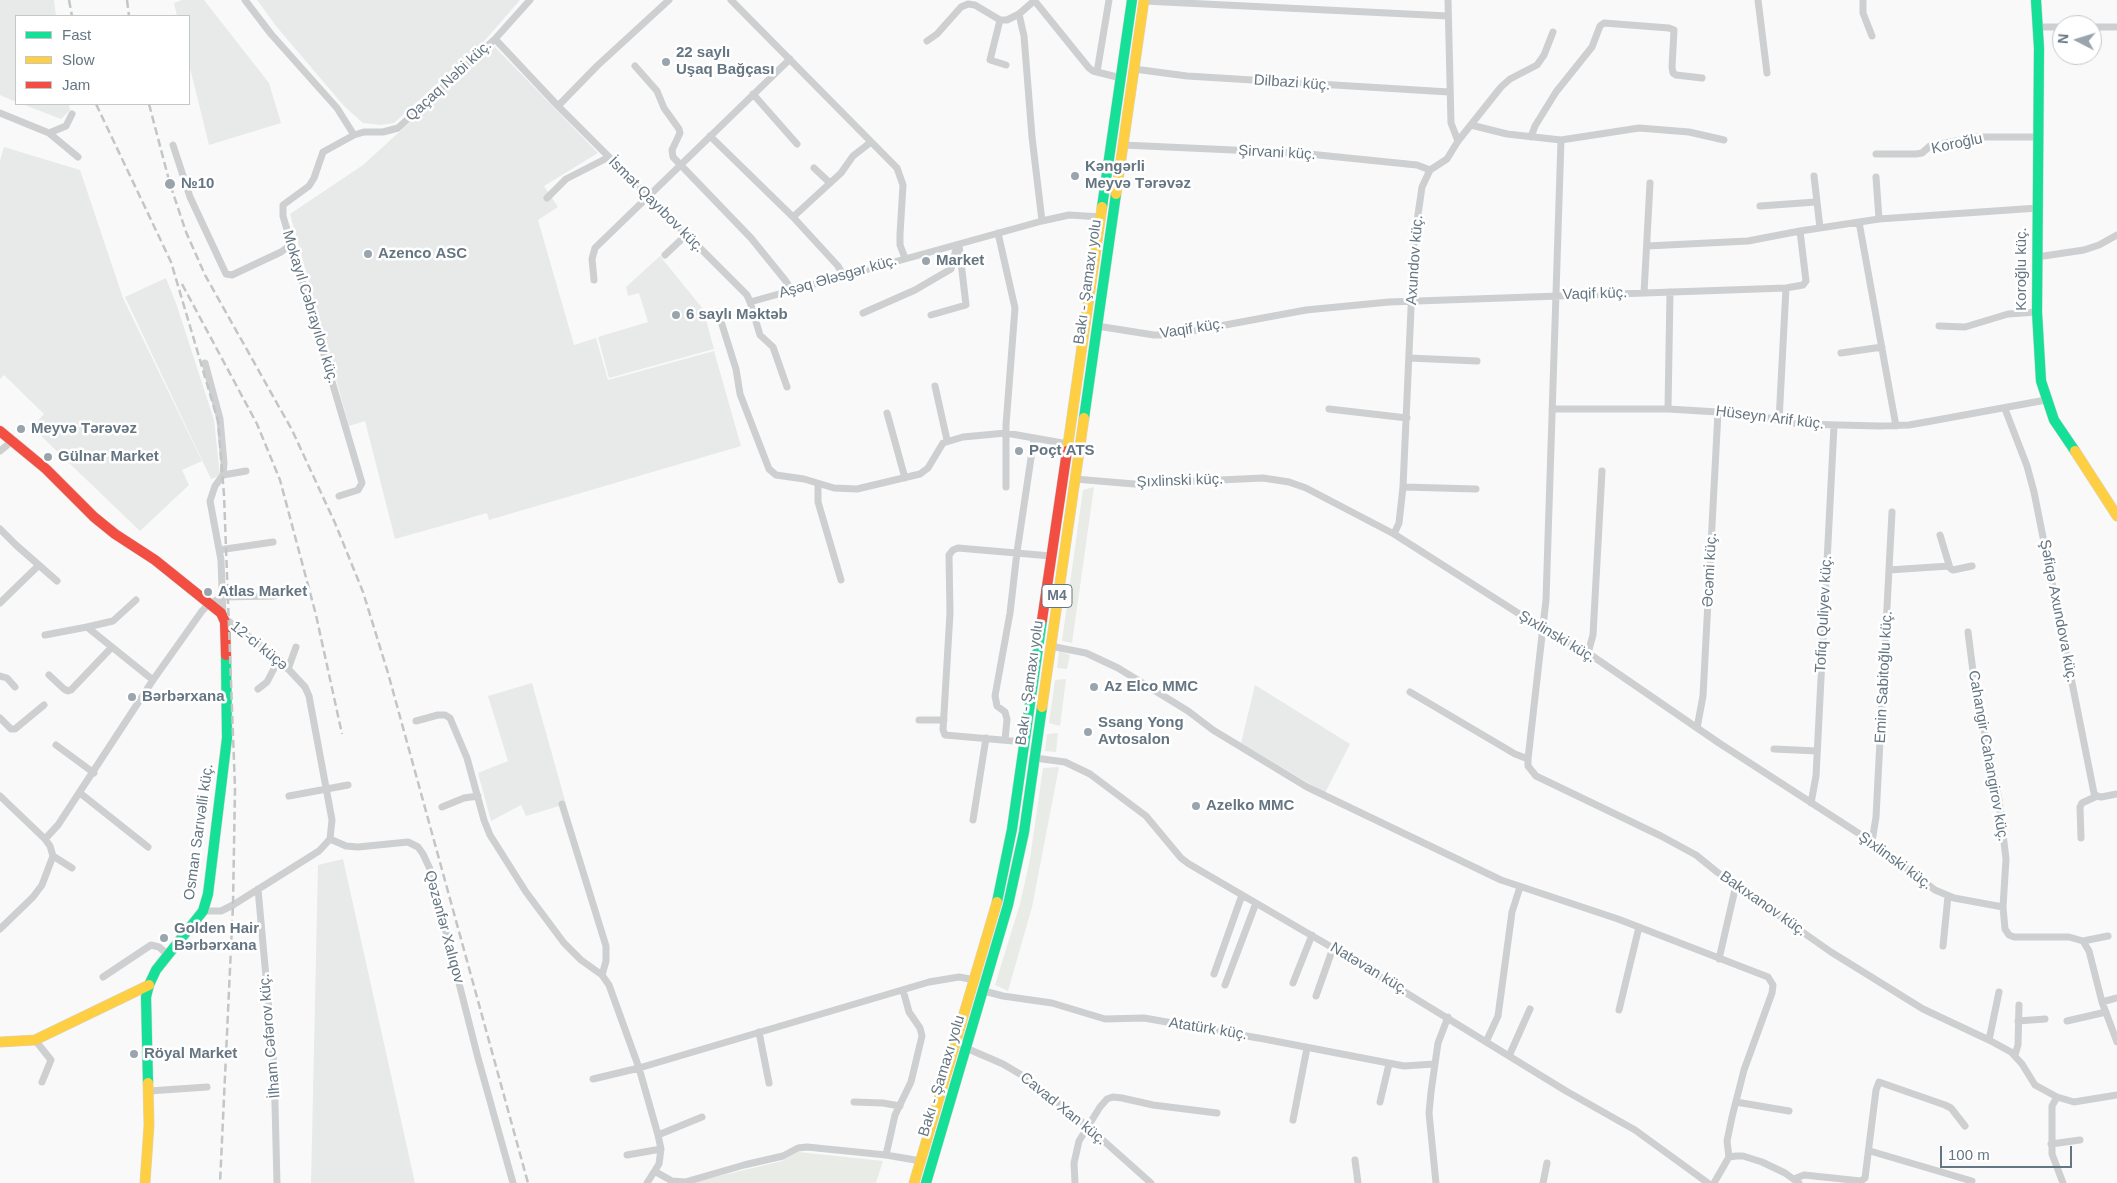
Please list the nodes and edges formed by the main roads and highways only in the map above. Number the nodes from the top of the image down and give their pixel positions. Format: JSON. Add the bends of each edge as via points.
{"nodes":[{"id":1,"x":1132,"y":0,"type":"edge"},
{"id":2,"x":2036,"y":0,"type":"edge"},
{"id":3,"x":1144,"y":1,"type":"edge"},
{"id":4,"x":0,"y":431,"type":"edge"},
{"id":5,"x":2117,"y":516,"type":"edge"},
{"id":6,"x":149,"y":985,"type":"junction"},
{"id":7,"x":0,"y":1042,"type":"edge"},
{"id":8,"x":145,"y":1183,"type":"edge"},
{"id":9,"x":914,"y":1183,"type":"edge"},
{"id":10,"x":926,"y":1183,"type":"edge"}],
"edges":[{"from":1,"to":9,"type":"main road","name":"Bakı - Şamaxı yolu","number":"M4","via":[[1007,858],[975,980]]},
{"from":2,"to":5,"type":"main road","name":"Koroğlu küç.","via":[[2039,367],[2046,400],[2063,437]]},
{"from":3,"to":10,"type":"main road","name":"Bakı - Şamaxı yolu","number":"M4","via":[[1018,860],[984,991]]},
{"from":4,"to":6,"type":"main road","name":"Osman Sarıvəlli küç.","via":[[46,469],[94,517],[155,560],[223,617],[227,738],[208,894],[203,911],[167,954]]},
{"from":6,"to":7,"type":"main road","via":[[35,1040]]},
{"from":6,"to":8,"type":"main road","name":"Osman Sarıvəlli küç.","via":[[146,1025],[149,1125]]}]}
